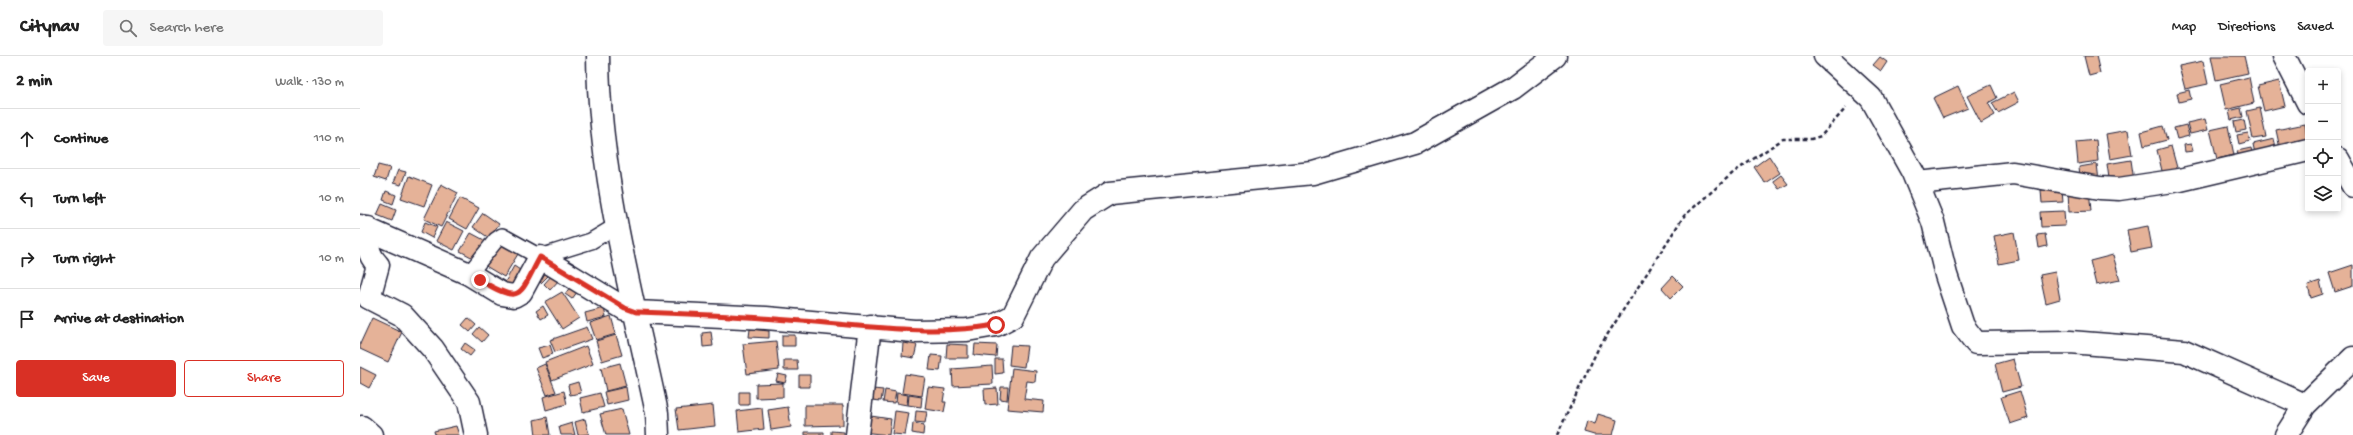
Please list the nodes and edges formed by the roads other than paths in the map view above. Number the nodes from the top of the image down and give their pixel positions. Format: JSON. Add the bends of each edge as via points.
{"nodes":[{"id":1,"x":598,"y":56,"type":"edge"},
{"id":2,"x":1555,"y":56,"type":"edge"},
{"id":3,"x":1825,"y":56,"type":"edge"},
{"id":4,"x":2284,"y":56,"type":"edge"},
{"id":5,"x":2305,"y":97,"type":"edge"},
{"id":6,"x":2305,"y":151,"type":"edge"},
{"id":7,"x":2341,"y":164,"type":"edge"},
{"id":8,"x":1917,"y":183,"type":"junction"},
{"id":9,"x":2353,"y":186,"type":"edge"},
{"id":10,"x":616,"y":226,"type":"junction"},
{"id":11,"x":364,"y":227,"type":"edge"},
{"id":12,"x":540,"y":257,"type":"junction"},
{"id":13,"x":468,"y":274,"type":"junction"},
{"id":14,"x":636,"y":312,"type":"junction"},
{"id":15,"x":870,"y":326,"type":"junction"},
{"id":16,"x":2353,"y":358,"type":"edge"},
{"id":17,"x":2305,"y":405,"type":"junction"},
{"id":18,"x":476,"y":435,"type":"edge"},
{"id":19,"x":658,"y":435,"type":"edge"},
{"id":20,"x":857,"y":435,"type":"edge"},
{"id":21,"x":2286,"y":435,"type":"edge"}],
"edges":[{"from":1,"to":10,"type":"street","via":[[603,148]]},
{"from":2,"to":15,"type":"street","via":[[1513,88],[1415,143],[1313,173],[1110,193],[1083,210],[1042,258],[1013,316],[996,325],[952,330]]},
{"from":3,"to":8,"type":"street","via":[[1871,98]]},
{"from":4,"to":5,"type":"street"},
{"from":6,"to":8,"type":"street","via":[[2180,180],[2119,189],[2014,173]]},
{"from":7,"to":9,"type":"street"},
{"from":8,"to":17,"type":"street","via":[[1933,222],[1946,275],[1963,326],[1976,343],[2070,342],[2184,351]]},
{"from":10,"to":12,"type":"lane","via":[[591,241]]},
{"from":10,"to":14,"type":"street"},
{"from":11,"to":13,"type":"street"},
{"from":11,"to":18,"type":"street","via":[[370,257],[378,265],[369,298],[402,315],[433,349],[469,402]]},
{"from":12,"to":13,"type":"lane","via":[[502,236]]},
{"from":12,"to":13,"type":"street","via":[[521,292],[514,296],[502,294]]},
{"from":12,"to":14,"type":"street"},
{"from":14,"to":15,"type":"street"},
{"from":14,"to":19,"type":"street","via":[[657,413]]},
{"from":15,"to":20,"type":"street"},
{"from":16,"to":17,"type":"street"},
{"from":17,"to":21,"type":"street"}]}
